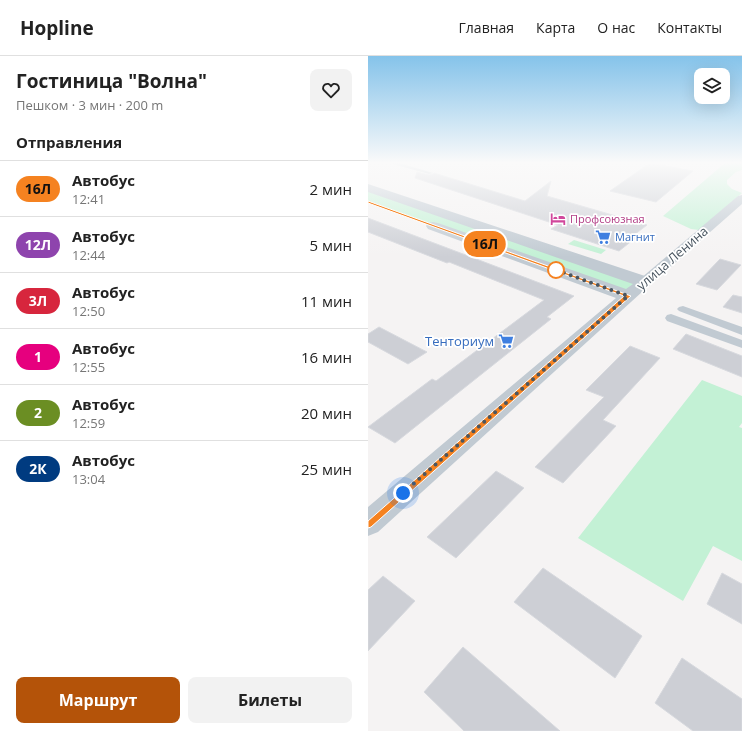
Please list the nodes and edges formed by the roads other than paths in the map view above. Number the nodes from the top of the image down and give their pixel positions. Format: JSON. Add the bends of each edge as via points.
{"nodes":[{"id":1,"x":385,"y":194,"type":"edge"},
{"id":2,"x":742,"y":198,"type":"edge"},
{"id":3,"x":419,"y":221,"type":"dead end"},
{"id":4,"x":637,"y":289,"type":"junction"},
{"id":5,"x":683,"y":309,"type":"dead end"},
{"id":6,"x":671,"y":318,"type":"dead end"},
{"id":7,"x":742,"y":331,"type":"edge"},
{"id":8,"x":742,"y":344,"type":"edge"},
{"id":9,"x":368,"y":524,"type":"edge"}],
"edges":[{"from":1,"to":4,"type":"street"},
{"from":2,"to":4,"type":"street","name":"улица Ленина"},
{"from":3,"to":4,"type":"street"},
{"from":4,"to":9,"type":"street","name":"улица Ленина"},
{"from":5,"to":7,"type":"street"},
{"from":6,"to":8,"type":"street"}]}
